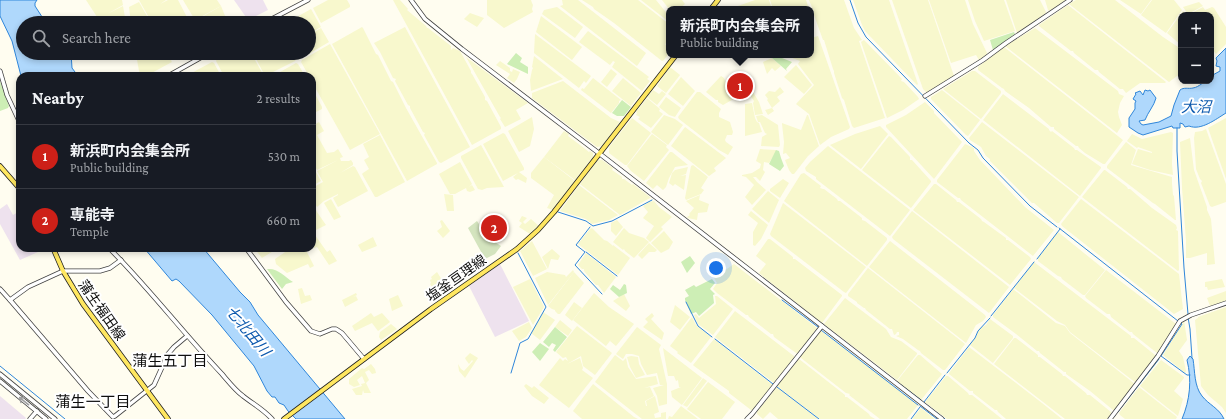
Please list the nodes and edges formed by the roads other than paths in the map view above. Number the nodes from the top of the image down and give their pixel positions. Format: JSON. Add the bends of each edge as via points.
{"nodes":[{"id":1,"x":308,"y":0,"type":"edge"},
{"id":2,"x":412,"y":0,"type":"edge"},
{"id":3,"x":1070,"y":0,"type":"edge"},
{"id":4,"x":277,"y":16,"type":"edge"},
{"id":5,"x":674,"y":58,"type":"edge"},
{"id":6,"x":197,"y":60,"type":"edge"},
{"id":7,"x":0,"y":71,"type":"edge"},
{"id":8,"x":175,"y":72,"type":"edge"},
{"id":9,"x":925,"y":96,"type":"dead end"},
{"id":10,"x":16,"y":114,"type":"edge"},
{"id":11,"x":600,"y":154,"type":"junction"},
{"id":12,"x":0,"y":166,"type":"edge"},
{"id":13,"x":16,"y":184,"type":"edge"},
{"id":14,"x":55,"y":252,"type":"edge"},
{"id":15,"x":113,"y":252,"type":"edge"},
{"id":16,"x":249,"y":252,"type":"edge"},
{"id":17,"x":120,"y":260,"type":"junction"},
{"id":18,"x":63,"y":271,"type":"junction"},
{"id":19,"x":0,"y":289,"type":"edge"},
{"id":20,"x":10,"y":300,"type":"junction"},
{"id":21,"x":1226,"y":303,"type":"edge"},
{"id":22,"x":822,"y":326,"type":"junction"},
{"id":23,"x":187,"y":336,"type":"junction"},
{"id":24,"x":364,"y":359,"type":"junction"},
{"id":25,"x":0,"y":374,"type":"edge"},
{"id":26,"x":0,"y":381,"type":"edge"},
{"id":27,"x":147,"y":391,"type":"junction"},
{"id":28,"x":40,"y":407,"type":"junction"},
{"id":29,"x":37,"y":411,"type":"junction"},
{"id":30,"x":30,"y":419,"type":"edge"},
{"id":31,"x":46,"y":419,"type":"edge"},
{"id":32,"x":55,"y":419,"type":"edge"},
{"id":33,"x":168,"y":419,"type":"edge"},
{"id":34,"x":272,"y":419,"type":"edge"},
{"id":35,"x":284,"y":419,"type":"edge"},
{"id":36,"x":747,"y":419,"type":"edge"},
{"id":37,"x":942,"y":419,"type":"edge"},
{"id":38,"x":1110,"y":419,"type":"edge"}],
"edges":[{"from":1,"to":4,"type":"street"},
{"from":2,"to":11,"type":"street","via":[[440,32]]},
{"from":3,"to":9,"type":"street","via":[[983,60]]},
{"from":5,"to":11,"type":"main road","name":"塩釜亘理線"},
{"from":6,"to":8,"type":"street"},
{"from":7,"to":10,"type":"street"},
{"from":11,"to":22,"type":"street"},
{"from":11,"to":24,"type":"main road","name":"塩釜亘理線","via":[[554,212],[527,241]]},
{"from":12,"to":13,"type":"main road"},
{"from":14,"to":18,"type":"main road","name":"蒲生福田線"},
{"from":15,"to":17,"type":"street"},
{"from":16,"to":24,"type":"street","via":[[311,331],[320,334],[336,329]]},
{"from":17,"to":18,"type":"street","via":[[110,268],[100,271]]},
{"from":17,"to":23,"type":"street"},
{"from":18,"to":20,"type":"street","via":[[28,287]]},
{"from":18,"to":27,"type":"main road","name":"蒲生福田線","via":[[83,304]]},
{"from":19,"to":20,"type":"street"},
{"from":20,"to":27,"type":"street","via":[[111,416],[115,416]]},
{"from":21,"to":38,"type":"street","via":[[1180,322],[1158,356]]},
{"from":22,"to":36,"type":"street"},
{"from":22,"to":37,"type":"street"},
{"from":23,"to":27,"type":"street","via":[[168,354],[155,383]]},
{"from":23,"to":34,"type":"street","via":[[240,394],[263,409]]},
{"from":24,"to":35,"type":"main road","name":"塩釜亘理線"},
{"from":25,"to":28,"type":"street"},
{"from":29,"to":26,"type":"street","one_way":true},
{"from":27,"to":33,"type":"main road","name":"蒲生福田線"},
{"from":28,"to":29,"type":"street"},
{"from":28,"to":32,"type":"street"},
{"from":29,"to":30,"type":"street"},
{"from":29,"to":31,"type":"street"}]}
